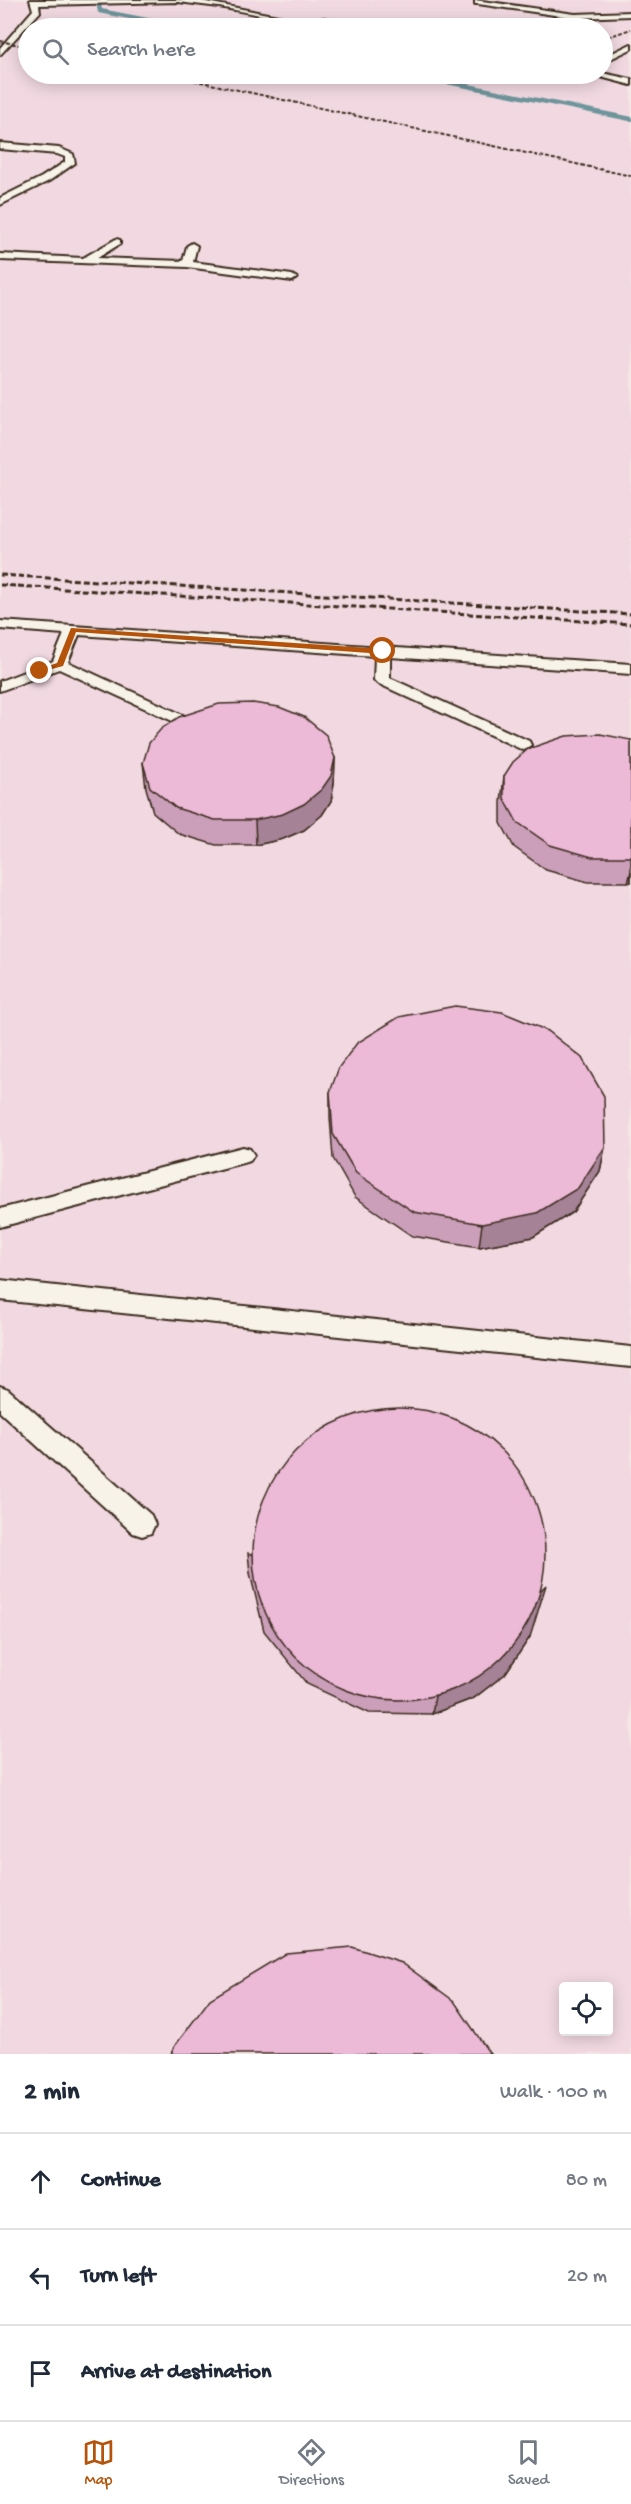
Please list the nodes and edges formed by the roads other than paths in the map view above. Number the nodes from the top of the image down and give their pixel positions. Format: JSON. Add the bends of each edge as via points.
{"nodes":[{"id":1,"x":178,"y":0,"type":"edge"},
{"id":2,"x":34,"y":2,"type":"edge"},
{"id":3,"x":120,"y":2,"type":"edge"},
{"id":4,"x":478,"y":2,"type":"dead end"},
{"id":5,"x":631,"y":14,"type":"edge"},
{"id":6,"x":590,"y":17,"type":"joint"},
{"id":7,"x":30,"y":18,"type":"edge"},
{"id":8,"x":285,"y":18,"type":"edge"},
{"id":9,"x":313,"y":18,"type":"edge"},
{"id":10,"x":18,"y":32,"type":"edge"},
{"id":11,"x":631,"y":46,"type":"edge"},
{"id":12,"x":0,"y":53,"type":"edge"},
{"id":13,"x":613,"y":56,"type":"edge"},
{"id":14,"x":613,"y":78,"type":"edge"},
{"id":15,"x":631,"y":81,"type":"edge"},
{"id":16,"x":0,"y":146,"type":"edge"},
{"id":17,"x":0,"y":202,"type":"edge"},
{"id":18,"x":116,"y":242,"type":"dead end"},
{"id":19,"x":192,"y":246,"type":"dead end"},
{"id":20,"x":0,"y":256,"type":"edge"},
{"id":21,"x":85,"y":261,"type":"junction"},
{"id":22,"x":186,"y":264,"type":"junction"},
{"id":23,"x":292,"y":278,"type":"dead end"},
{"id":24,"x":0,"y":625,"type":"edge"},
{"id":25,"x":73,"y":630,"type":"junction"},
{"id":26,"x":383,"y":651,"type":"junction"},
{"id":27,"x":60,"y":664,"type":"junction"},
{"id":28,"x":631,"y":669,"type":"edge"},
{"id":29,"x":0,"y":686,"type":"edge"},
{"id":30,"x":180,"y":719,"type":"edge"},
{"id":31,"x":523,"y":745,"type":"dead end"},
{"id":32,"x":243,"y":1155,"type":"dead end"},
{"id":33,"x":0,"y":1218,"type":"edge"},
{"id":34,"x":0,"y":1290,"type":"edge"},
{"id":35,"x":631,"y":1357,"type":"edge"},
{"id":36,"x":0,"y":1398,"type":"edge"},
{"id":37,"x":142,"y":1524,"type":"dead end"}],
"edges":[{"from":1,"to":3,"type":"lane"},
{"from":1,"to":8,"type":"lane"},
{"from":1,"to":9,"type":"lane"},
{"from":2,"to":3,"type":"lane"},
{"from":2,"to":7,"type":"lane","via":[[37,10]]},
{"from":4,"to":6,"type":"lane"},
{"from":5,"to":6,"type":"lane"},
{"from":10,"to":12,"type":"lane"},
{"from":11,"to":13,"type":"lane"},
{"from":14,"to":15,"type":"lane"},
{"from":16,"to":17,"type":"lane","via":[[59,151],[70,156],[70,163],[58,174]]},
{"from":18,"to":21,"type":"lane"},
{"from":19,"to":22,"type":"lane"},
{"from":20,"to":21,"type":"lane"},
{"from":21,"to":22,"type":"lane","via":[[138,266]]},
{"from":22,"to":23,"type":"lane"},
{"from":24,"to":25,"type":"lane"},
{"from":25,"to":26,"type":"lane"},
{"from":25,"to":27,"type":"lane"},
{"from":26,"to":28,"type":"lane"},
{"from":26,"to":31,"type":"lane","via":[[382,680]]},
{"from":27,"to":29,"type":"lane"},
{"from":27,"to":30,"type":"lane"},
{"from":32,"to":33,"type":"lane"},
{"from":34,"to":35,"type":"lane"},
{"from":36,"to":37,"type":"lane"}]}
